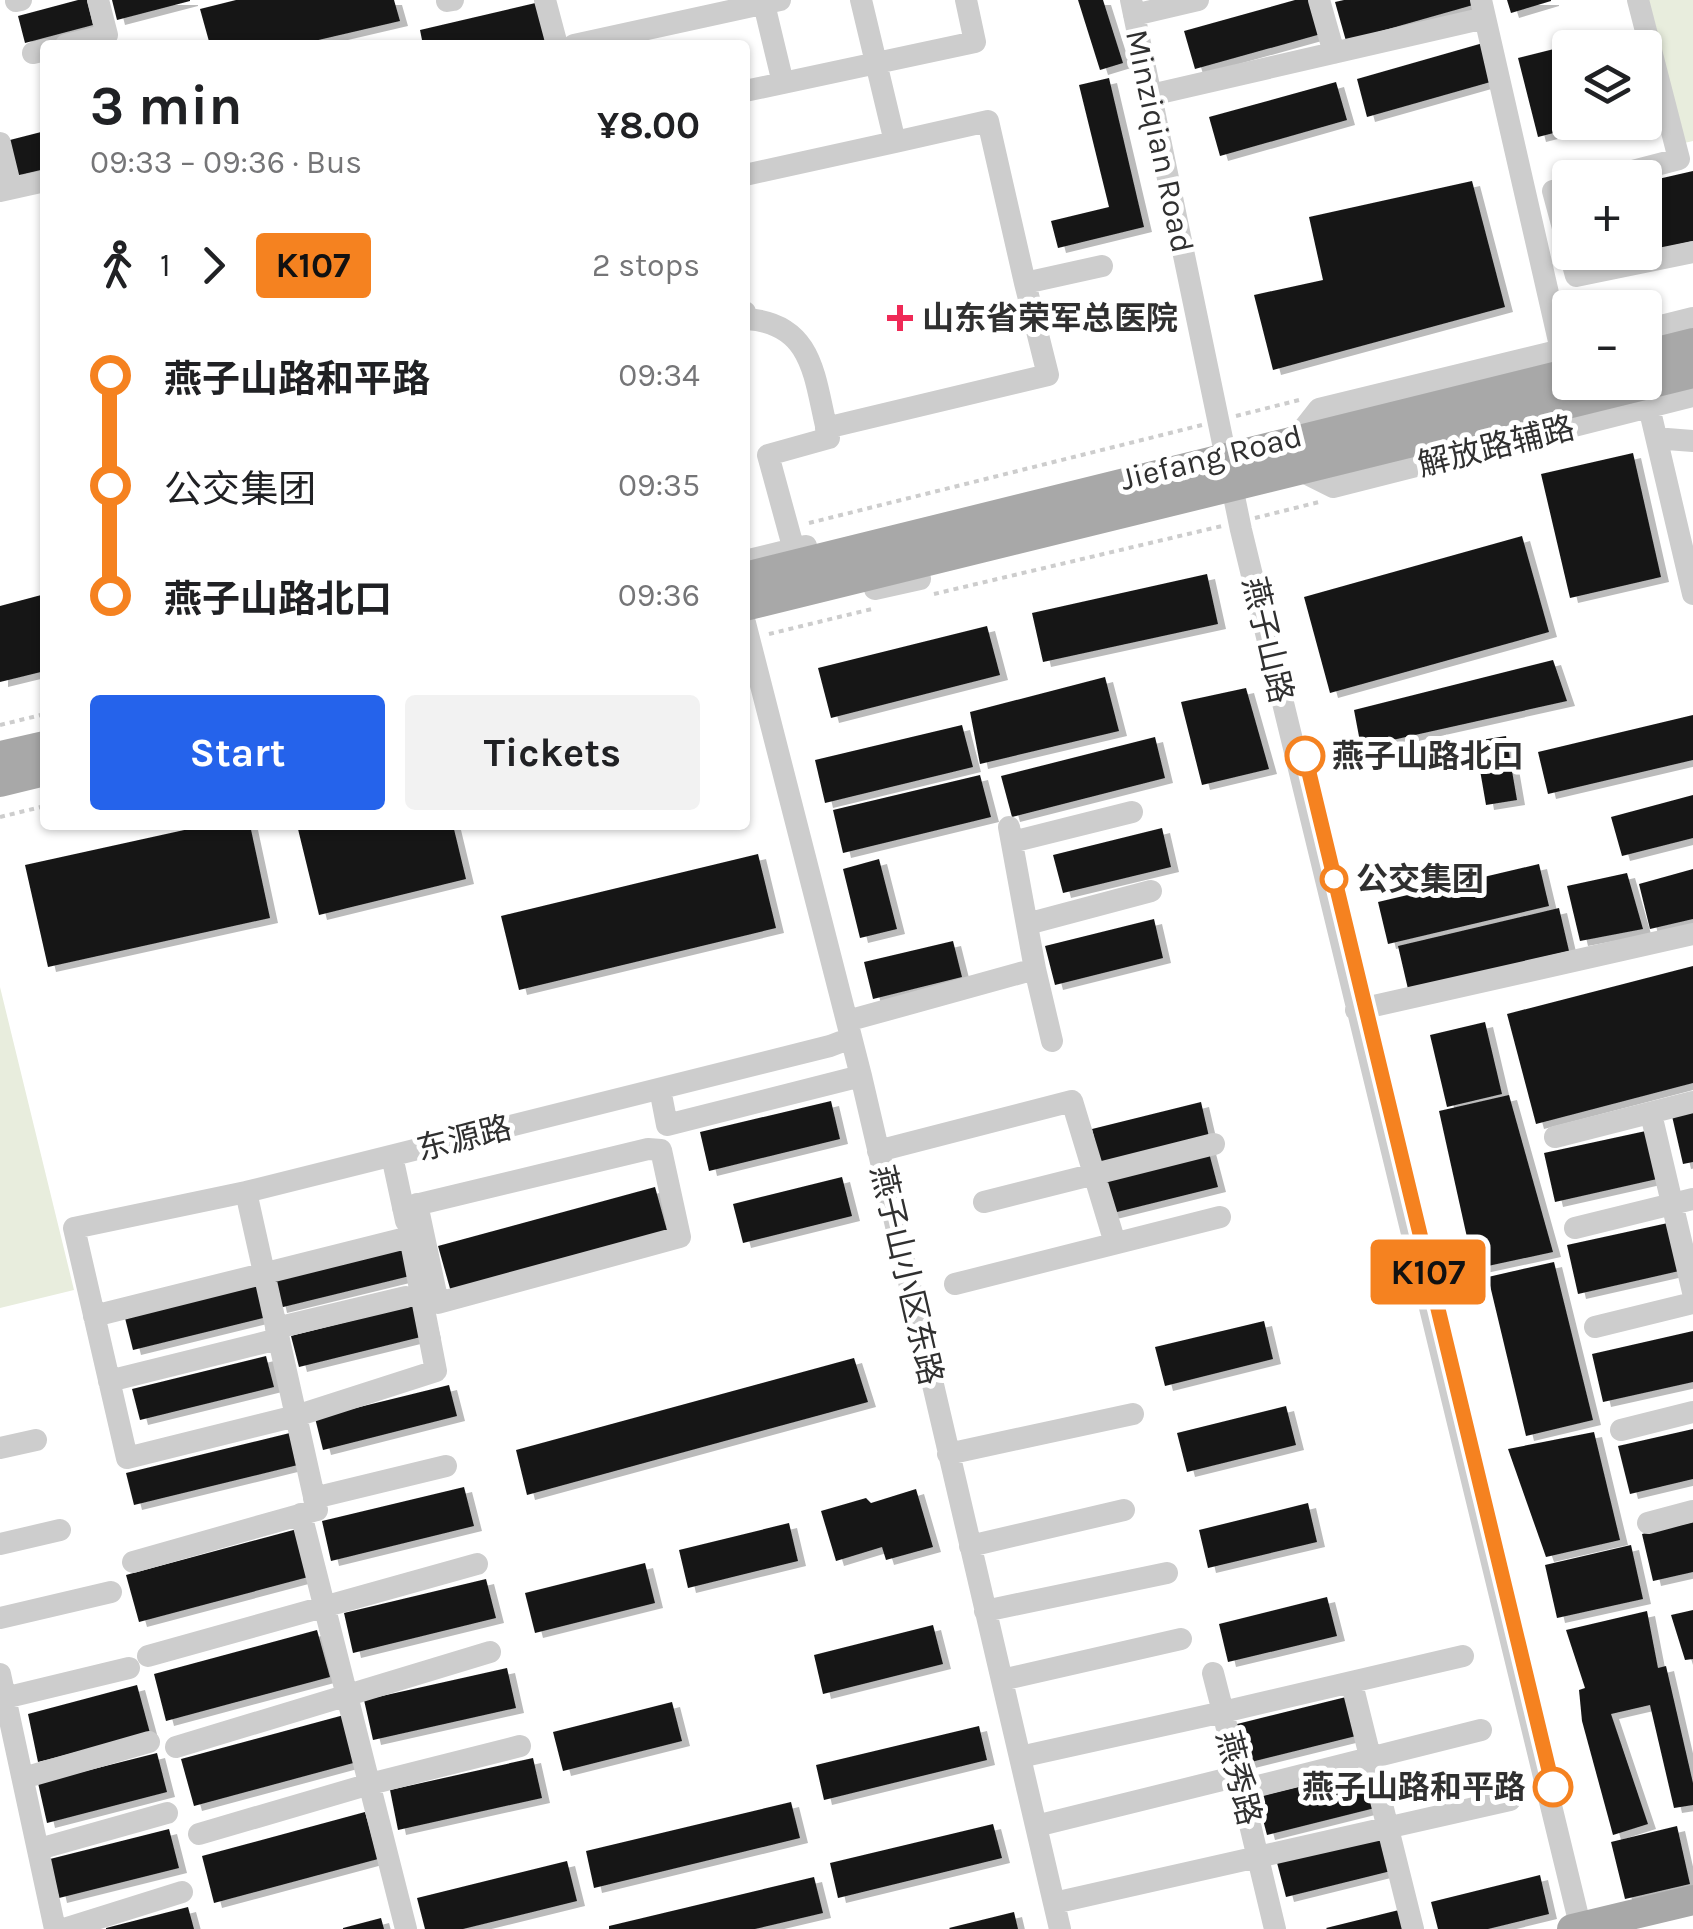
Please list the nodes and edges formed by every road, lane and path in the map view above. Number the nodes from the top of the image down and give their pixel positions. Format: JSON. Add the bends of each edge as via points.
{"nodes":[{"id":1,"x":98,"y":0,"type":"edge"},
{"id":2,"x":545,"y":0,"type":"edge"},
{"id":3,"x":666,"y":0,"type":"edge"},
{"id":4,"x":861,"y":0,"type":"edge"},
{"id":5,"x":966,"y":0,"type":"edge"},
{"id":6,"x":1198,"y":0,"type":"edge"},
{"id":7,"x":1319,"y":0,"type":"edge"},
{"id":8,"x":1638,"y":0,"type":"edge"},
{"id":9,"x":771,"y":2,"type":"edge"},
{"id":10,"x":1132,"y":7,"type":"edge"},
{"id":11,"x":1483,"y":9,"type":"edge"},
{"id":12,"x":670,"y":31,"type":"edge"},
{"id":13,"x":90,"y":40,"type":"edge"},
{"id":14,"x":556,"y":40,"type":"edge"},
{"id":15,"x":608,"y":40,"type":"edge"},
{"id":16,"x":1334,"y":53,"type":"junction"},
{"id":17,"x":875,"y":63,"type":"junction"},
{"id":18,"x":783,"y":83,"type":"junction"},
{"id":19,"x":750,"y":90,"type":"edge"},
{"id":20,"x":1151,"y":94,"type":"junction"},
{"id":21,"x":0,"y":142,"type":"edge"},
{"id":22,"x":895,"y":142,"type":"junction"},
{"id":23,"x":1662,"y":164,"type":"edge"},
{"id":24,"x":750,"y":174,"type":"edge"},
{"id":25,"x":40,"y":183,"type":"edge"},
{"id":26,"x":6,"y":190,"type":"edge"},
{"id":27,"x":1690,"y":253,"type":"edge"},
{"id":28,"x":1662,"y":259,"type":"edge"},
{"id":29,"x":1102,"y":266,"type":"dead end"},
{"id":30,"x":1574,"y":270,"type":"edge"},
{"id":31,"x":1606,"y":270,"type":"edge"},
{"id":32,"x":1025,"y":283,"type":"junction"},
{"id":33,"x":1552,"y":295,"type":"edge"},
{"id":34,"x":1693,"y":318,"type":"edge"},
{"id":35,"x":750,"y":320,"type":"edge"},
{"id":36,"x":1662,"y":326,"type":"edge"},
{"id":37,"x":1693,"y":343,"type":"edge"},
{"id":38,"x":1662,"y":351,"type":"edge"},
{"id":39,"x":1552,"y":362,"type":"edge"},
{"id":40,"x":1693,"y":373,"type":"edge"},
{"id":41,"x":1693,"y":396,"type":"edge"},
{"id":42,"x":1309,"y":398,"type":"dead end"},
{"id":43,"x":1649,"y":407,"type":"junction"},
{"id":44,"x":1220,"y":420,"type":"junction"},
{"id":45,"x":826,"y":428,"type":"junction"},
{"id":46,"x":1662,"y":439,"type":"junction"},
{"id":47,"x":1693,"y":441,"type":"edge"},
{"id":48,"x":1297,"y":456,"type":"junction"},
{"id":49,"x":1234,"y":477,"type":"junction"},
{"id":50,"x":802,"y":524,"type":"dead end"},
{"id":51,"x":1693,"y":535,"type":"edge"},
{"id":52,"x":926,"y":547,"type":"junction"},
{"id":53,"x":794,"y":550,"type":"junction"},
{"id":54,"x":750,"y":561,"type":"edge"},
{"id":55,"x":750,"y":576,"type":"edge"},
{"id":56,"x":1693,"y":594,"type":"edge"},
{"id":57,"x":750,"y":604,"type":"edge"},
{"id":58,"x":750,"y":620,"type":"edge"},
{"id":59,"x":750,"y":642,"type":"edge"},
{"id":60,"x":40,"y":715,"type":"edge"},
{"id":61,"x":0,"y":725,"type":"edge"},
{"id":62,"x":40,"y":733,"type":"edge"},
{"id":63,"x":0,"y":743,"type":"edge"},
{"id":64,"x":40,"y":747,"type":"edge"},
{"id":65,"x":0,"y":756,"type":"edge"},
{"id":66,"x":40,"y":772,"type":"edge"},
{"id":67,"x":0,"y":782,"type":"edge"},
{"id":68,"x":40,"y":787,"type":"edge"},
{"id":69,"x":0,"y":797,"type":"edge"},
{"id":70,"x":40,"y":807,"type":"edge"},
{"id":71,"x":1132,"y":812,"type":"dead end"},
{"id":72,"x":0,"y":817,"type":"edge"},
{"id":73,"x":1151,"y":892,"type":"dead end"},
{"id":74,"x":1027,"y":924,"type":"junction"},
{"id":75,"x":1693,"y":937,"type":"edge"},
{"id":76,"x":1035,"y":969,"type":"junction"},
{"id":77,"x":1360,"y":1010,"type":"junction"},
{"id":78,"x":849,"y":1030,"type":"junction"},
{"id":79,"x":1052,"y":1041,"type":"dead end"},
{"id":80,"x":861,"y":1076,"type":"junction"},
{"id":81,"x":660,"y":1089,"type":"junction"},
{"id":82,"x":1693,"y":1102,"type":"edge"},
{"id":83,"x":1651,"y":1114,"type":"junction"},
{"id":84,"x":1554,"y":1137,"type":"dead end"},
{"id":85,"x":1214,"y":1144,"type":"dead end"},
{"id":86,"x":878,"y":1152,"type":"junction"},
{"id":87,"x":392,"y":1156,"type":"junction"},
{"id":88,"x":1093,"y":1172,"type":"junction"},
{"id":89,"x":246,"y":1192,"type":"junction"},
{"id":90,"x":1683,"y":1201,"type":"edge"},
{"id":91,"x":984,"y":1202,"type":"dead end"},
{"id":92,"x":410,"y":1206,"type":"junction"},
{"id":93,"x":1220,"y":1217,"type":"dead end"},
{"id":94,"x":1574,"y":1228,"type":"dead end"},
{"id":95,"x":410,"y":1237,"type":"junction"},
{"id":96,"x":1114,"y":1243,"type":"junction"},
{"id":97,"x":263,"y":1272,"type":"junction"},
{"id":98,"x":955,"y":1284,"type":"dead end"},
{"id":99,"x":1693,"y":1292,"type":"edge"},
{"id":100,"x":406,"y":1297,"type":"dead end"},
{"id":101,"x":1693,"y":1303,"type":"edge"},
{"id":102,"x":94,"y":1316,"type":"junction"},
{"id":103,"x":1595,"y":1327,"type":"dead end"},
{"id":104,"x":277,"y":1334,"type":"junction"},
{"id":105,"x":109,"y":1381,"type":"junction"},
{"id":106,"x":1693,"y":1412,"type":"edge"},
{"id":107,"x":1133,"y":1414,"type":"dead end"},
{"id":108,"x":296,"y":1416,"type":"junction"},
{"id":109,"x":1621,"y":1430,"type":"dead end"},
{"id":110,"x":36,"y":1440,"type":"dead end"},
{"id":111,"x":0,"y":1448,"type":"edge"},
{"id":112,"x":948,"y":1454,"type":"junction"},
{"id":113,"x":446,"y":1466,"type":"dead end"},
{"id":114,"x":308,"y":1506,"type":"junction"},
{"id":115,"x":1124,"y":1510,"type":"dead end"},
{"id":116,"x":1693,"y":1510,"type":"edge"},
{"id":117,"x":1648,"y":1523,"type":"dead end"},
{"id":118,"x":60,"y":1530,"type":"dead end"},
{"id":119,"x":0,"y":1544,"type":"edge"},
{"id":120,"x":970,"y":1546,"type":"junction"},
{"id":121,"x":133,"y":1562,"type":"dead end"},
{"id":122,"x":477,"y":1564,"type":"dead end"},
{"id":123,"x":1167,"y":1573,"type":"dead end"},
{"id":124,"x":111,"y":1592,"type":"dead end"},
{"id":125,"x":325,"y":1607,"type":"junction"},
{"id":126,"x":984,"y":1611,"type":"junction"},
{"id":127,"x":0,"y":1618,"type":"edge"},
{"id":128,"x":1180,"y":1639,"type":"dead end"},
{"id":129,"x":490,"y":1652,"type":"dead end"},
{"id":130,"x":1463,"y":1656,"type":"dead end"},
{"id":131,"x":1212,"y":1673,"type":"dead end"},
{"id":132,"x":0,"y":1674,"type":"edge"},
{"id":133,"x":1002,"y":1680,"type":"junction"},
{"id":134,"x":1352,"y":1684,"type":"junction"},
{"id":135,"x":347,"y":1695,"type":"junction"},
{"id":136,"x":3,"y":1698,"type":"edge"},
{"id":137,"x":1222,"y":1712,"type":"junction"},
{"id":138,"x":1481,"y":1730,"type":"dead end"},
{"id":139,"x":149,"y":1742,"type":"dead end"},
{"id":140,"x":520,"y":1746,"type":"dead end"},
{"id":141,"x":176,"y":1747,"type":"dead end"},
{"id":142,"x":1020,"y":1757,"type":"junction"},
{"id":143,"x":1371,"y":1759,"type":"junction"},
{"id":144,"x":23,"y":1778,"type":"junction"},
{"id":145,"x":1240,"y":1783,"type":"junction"},
{"id":146,"x":370,"y":1784,"type":"junction"},
{"id":147,"x":1510,"y":1800,"type":"dead end"},
{"id":148,"x":167,"y":1814,"type":"dead end"},
{"id":149,"x":1036,"y":1826,"type":"junction"},
{"id":150,"x":1389,"y":1828,"type":"junction"},
{"id":151,"x":199,"y":1834,"type":"dead end"},
{"id":152,"x":38,"y":1849,"type":"junction"},
{"id":153,"x":1258,"y":1857,"type":"junction"},
{"id":154,"x":182,"y":1892,"type":"dead end"},
{"id":155,"x":1693,"y":1900,"type":"edge"},
{"id":156,"x":1054,"y":1903,"type":"junction"},
{"id":157,"x":1582,"y":1928,"type":"edge"},
{"id":158,"x":55,"y":1929,"type":"edge"},
{"id":159,"x":64,"y":1929,"type":"edge"},
{"id":160,"x":406,"y":1929,"type":"edge"},
{"id":161,"x":1060,"y":1929,"type":"edge"},
{"id":162,"x":1275,"y":1929,"type":"edge"},
{"id":163,"x":1413,"y":1929,"type":"edge"}],
"edges":[{"from":1,"to":13,"type":"street","via":[[107,36]]},
{"from":2,"to":14,"type":"street"},
{"from":3,"to":12,"type":"street"},
{"from":4,"to":17,"type":"street"},
{"from":5,"to":17,"type":"street","via":[[975,42]]},
{"from":6,"to":10,"type":"street"},
{"from":7,"to":16,"type":"street"},
{"from":8,"to":23,"type":"street","via":[[1680,159]]},
{"from":9,"to":12,"type":"street"},
{"from":9,"to":18,"type":"street"},
{"from":10,"to":20,"type":"street","name":"Minziqian Road"},
{"from":11,"to":16,"type":"street"},
{"from":11,"to":33,"type":"street"},
{"from":12,"to":15,"type":"street"},
{"from":16,"to":20,"type":"street"},
{"from":17,"to":18,"type":"street"},
{"from":17,"to":22,"type":"street"},
{"from":18,"to":19,"type":"street"},
{"from":20,"to":44,"type":"street","name":"Minziqian Road"},
{"from":21,"to":26,"type":"street"},
{"from":22,"to":24,"type":"street"},
{"from":22,"to":32,"type":"street","via":[[988,120]]},
{"from":25,"to":26,"type":"street"},
{"from":27,"to":28,"type":"street"},
{"from":29,"to":32,"type":"street"},
{"from":30,"to":31,"type":"street","via":[[1576,276]]},
{"from":32,"to":45,"type":"street","via":[[1048,374]]},
{"from":34,"to":36,"type":"street"},
{"from":35,"to":45,"type":"street","via":[[786,330],[805,347]]},
{"from":37,"to":38,"type":"main road"},
{"from":39,"to":48,"type":"main road","name":"Jiefang Road"},
{"from":40,"to":48,"type":"main road","name":"Jiefang Road"},
{"from":41,"to":43,"type":"street","name":"解放路辅路"},
{"from":42,"to":44,"type":"path"},
{"from":43,"to":46,"type":"street"},
{"from":43,"to":48,"type":"street","name":"解放路辅路","via":[[1333,487]]},
{"from":44,"to":49,"type":"street","name":"Minziqian Road"},
{"from":44,"to":50,"type":"path"},
{"from":45,"to":53,"type":"street","via":[[829,438],[768,455]]},
{"from":46,"to":47,"type":"street"},
{"from":46,"to":51,"type":"street"},
{"from":46,"to":56,"type":"street"},
{"from":48,"to":49,"type":"main road","name":"Jiefang Road"},
{"from":49,"to":52,"type":"main road","name":"Jiefang Road"},
{"from":49,"to":77,"type":"street","name":"燕子山路"},
{"from":52,"to":53,"type":"street"},
{"from":52,"to":55,"type":"main road","name":"Jiefang Road"},
{"from":52,"to":57,"type":"main road","name":"Jiefang Road"},
{"from":52,"to":58,"type":"street"},
{"from":53,"to":54,"type":"street"},
{"from":59,"to":78,"type":"street","name":"燕子山小区东路"},
{"from":60,"to":61,"type":"path"},
{"from":62,"to":63,"type":"street"},
{"from":64,"to":65,"type":"main road"},
{"from":66,"to":67,"type":"main road"},
{"from":68,"to":69,"type":"street"},
{"from":70,"to":72,"type":"path"},
{"from":71,"to":74,"type":"street","via":[[1010,834]]},
{"from":73,"to":74,"type":"street"},
{"from":74,"to":76,"type":"street"},
{"from":75,"to":77,"type":"street"},
{"from":76,"to":78,"type":"street","name":"东源路"},
{"from":76,"to":79,"type":"street"},
{"from":77,"to":157,"type":"street","name":"燕子山路"},
{"from":78,"to":80,"type":"street","name":"燕子山小区东路"},
{"from":78,"to":81,"type":"street","name":"东源路","via":[[830,1046]]},
{"from":80,"to":81,"type":"street","via":[[667,1124]]},
{"from":80,"to":86,"type":"street","name":"燕子山小区东路"},
{"from":81,"to":87,"type":"street","name":"东源路"},
{"from":82,"to":83,"type":"street"},
{"from":83,"to":84,"type":"street"},
{"from":83,"to":90,"type":"street"},
{"from":85,"to":88,"type":"street"},
{"from":86,"to":88,"type":"street","via":[[1072,1101]]},
{"from":86,"to":112,"type":"street","name":"燕子山小区东路"},
{"from":87,"to":89,"type":"street","name":"东源路"},
{"from":87,"to":92,"type":"street"},
{"from":88,"to":91,"type":"street"},
{"from":88,"to":96,"type":"street"},
{"from":89,"to":97,"type":"street"},
{"from":89,"to":102,"type":"street","name":"东源路","via":[[74,1228]]},
{"from":90,"to":94,"type":"street"},
{"from":90,"to":99,"type":"street"},
{"from":92,"to":92,"type":"street","via":[[661,1150],[680,1237],[438,1302]]},
{"from":92,"to":95,"type":"street"},
{"from":93,"to":96,"type":"street"},
{"from":95,"to":97,"type":"street"},
{"from":95,"to":108,"type":"street","via":[[436,1371]]},
{"from":96,"to":98,"type":"street"},
{"from":97,"to":102,"type":"street"},
{"from":97,"to":104,"type":"street"},
{"from":100,"to":104,"type":"street"},
{"from":101,"to":103,"type":"street"},
{"from":102,"to":105,"type":"street"},
{"from":104,"to":105,"type":"street"},
{"from":104,"to":108,"type":"street"},
{"from":105,"to":108,"type":"street","via":[[127,1458]]},
{"from":106,"to":109,"type":"street"},
{"from":107,"to":112,"type":"street"},
{"from":108,"to":114,"type":"street"},
{"from":110,"to":111,"type":"street"},
{"from":112,"to":120,"type":"street","name":"燕子山小区东路"},
{"from":113,"to":114,"type":"street"},
{"from":114,"to":121,"type":"street"},
{"from":114,"to":125,"type":"street"},
{"from":115,"to":120,"type":"street"},
{"from":116,"to":117,"type":"street"},
{"from":118,"to":119,"type":"street"},
{"from":120,"to":126,"type":"street","name":"燕子山小区东路"},
{"from":122,"to":125,"type":"street"},
{"from":123,"to":126,"type":"street"},
{"from":124,"to":127,"type":"street"},
{"from":125,"to":135,"type":"street"},
{"from":125,"to":136,"type":"street"},
{"from":126,"to":133,"type":"street","name":"燕子山小区东路"},
{"from":128,"to":133,"type":"street"},
{"from":129,"to":135,"type":"street"},
{"from":130,"to":134,"type":"street"},
{"from":131,"to":137,"type":"street"},
{"from":132,"to":136,"type":"street"},
{"from":133,"to":142,"type":"street","name":"燕子山小区东路"},
{"from":134,"to":137,"type":"street"},
{"from":134,"to":143,"type":"street"},
{"from":135,"to":141,"type":"street"},
{"from":135,"to":146,"type":"street"},
{"from":136,"to":144,"type":"street"},
{"from":137,"to":142,"type":"street","name":"燕秀路"},
{"from":137,"to":145,"type":"street","name":"燕秀路"},
{"from":138,"to":143,"type":"street"},
{"from":139,"to":144,"type":"street"},
{"from":140,"to":146,"type":"street"},
{"from":142,"to":149,"type":"street","name":"燕子山小区东路"},
{"from":143,"to":145,"type":"street"},
{"from":143,"to":150,"type":"street"},
{"from":144,"to":152,"type":"street"},
{"from":145,"to":149,"type":"street"},
{"from":145,"to":153,"type":"street","name":"燕秀路"},
{"from":146,"to":151,"type":"street"},
{"from":146,"to":160,"type":"street"},
{"from":147,"to":150,"type":"street"},
{"from":148,"to":152,"type":"street"},
{"from":149,"to":156,"type":"street","name":"燕子山小区东路"},
{"from":150,"to":153,"type":"street"},
{"from":150,"to":163,"type":"street"},
{"from":152,"to":158,"type":"street"},
{"from":153,"to":156,"type":"street"},
{"from":153,"to":162,"type":"street","name":"燕秀路"},
{"from":154,"to":159,"type":"street"},
{"from":155,"to":157,"type":"main road"},
{"from":156,"to":161,"type":"street","name":"燕子山小区东路"}]}
